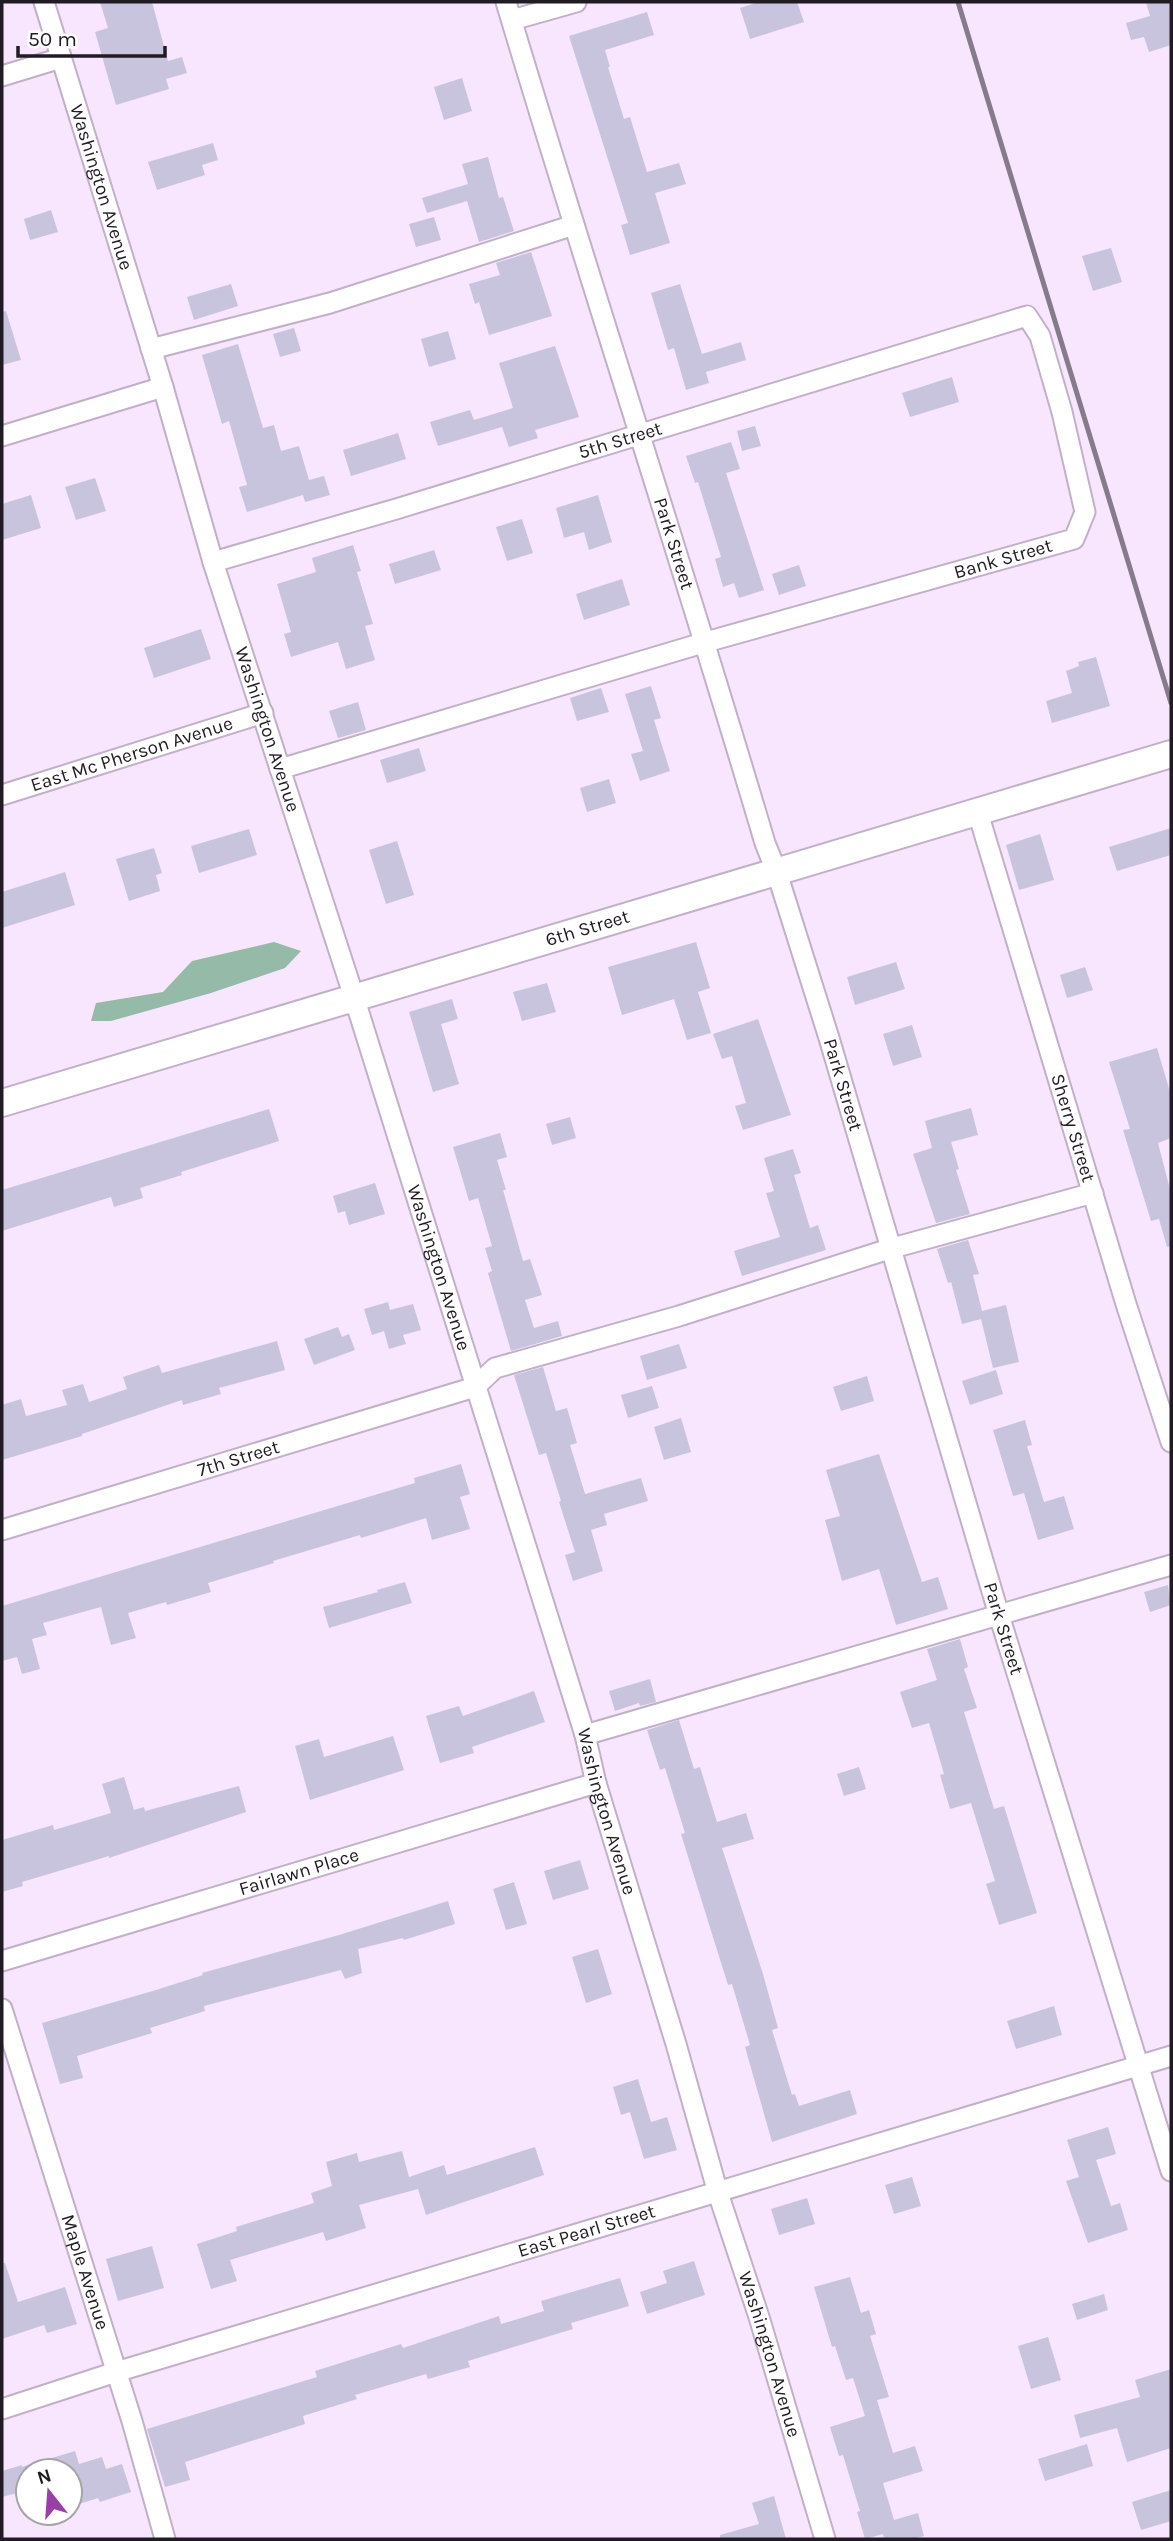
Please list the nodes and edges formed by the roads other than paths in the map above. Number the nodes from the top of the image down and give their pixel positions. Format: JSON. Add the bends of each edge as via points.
{"nodes":[{"id":1,"x":44,"y":2,"type":"edge"},
{"id":2,"x":576,"y":2,"type":"edge"},
{"id":3,"x":509,"y":11,"type":"edge"},
{"id":4,"x":61,"y":58,"type":"junction"},
{"id":5,"x":2,"y":76,"type":"edge"},
{"id":6,"x":574,"y":225,"type":"junction"},
{"id":7,"x":1027,"y":316,"type":"joint"},
{"id":8,"x":151,"y":349,"type":"junction"},
{"id":9,"x":163,"y":387,"type":"junction"},
{"id":10,"x":639,"y":435,"type":"junction"},
{"id":11,"x":2,"y":436,"type":"edge"},
{"id":12,"x":213,"y":562,"type":"junction"},
{"id":13,"x":706,"y":642,"type":"junction"},
{"id":14,"x":263,"y":713,"type":"junction"},
{"id":15,"x":1171,"y":754,"type":"edge"},
{"id":16,"x":280,"y":769,"type":"junction"},
{"id":17,"x":2,"y":795,"type":"edge"},
{"id":18,"x":978,"y":813,"type":"junction"},
{"id":19,"x":778,"y":873,"type":"junction"},
{"id":20,"x":354,"y":998,"type":"junction"},
{"id":21,"x":2,"y":1103,"type":"edge"},
{"id":22,"x":1093,"y":1193,"type":"junction"},
{"id":23,"x":889,"y":1249,"type":"junction"},
{"id":24,"x":475,"y":1387,"type":"junction"},
{"id":25,"x":1171,"y":1442,"type":"edge"},
{"id":26,"x":2,"y":1530,"type":"edge"},
{"id":27,"x":1171,"y":1565,"type":"edge"},
{"id":28,"x":999,"y":1615,"type":"junction"},
{"id":29,"x":585,"y":1735,"type":"junction"},
{"id":30,"x":596,"y":1783,"type":"junction"},
{"id":31,"x":2,"y":1961,"type":"edge"},
{"id":32,"x":2,"y":2009,"type":"edge"},
{"id":33,"x":1171,"y":2056,"type":"edge"},
{"id":34,"x":1139,"y":2066,"type":"junction"},
{"id":35,"x":1171,"y":2171,"type":"edge"},
{"id":36,"x":718,"y":2193,"type":"junction"},
{"id":37,"x":116,"y":2372,"type":"junction"},
{"id":38,"x":2,"y":2409,"type":"edge"},
{"id":39,"x":165,"y":2539,"type":"edge"},
{"id":40,"x":825,"y":2539,"type":"edge"}],
"edges":[{"from":1,"to":4,"type":"street","name":"Washington Avenue"},
{"from":2,"to":3,"type":"street"},
{"from":3,"to":6,"type":"street","name":"Park Street"},
{"from":4,"to":5,"type":"street"},
{"from":4,"to":8,"type":"street","name":"Washington Avenue"},
{"from":6,"to":8,"type":"street","via":[[330,303]]},
{"from":6,"to":10,"type":"street","name":"Park Street"},
{"from":7,"to":10,"type":"street","name":"5th Street"},
{"from":7,"to":13,"type":"street","name":"Bank Street","via":[[1040,336],[1085,512],[1073,540]]},
{"from":8,"to":9,"type":"street","name":"Washington Avenue"},
{"from":9,"to":11,"type":"street"},
{"from":9,"to":12,"type":"street","name":"Washington Avenue"},
{"from":10,"to":12,"type":"street","name":"5th Street"},
{"from":10,"to":13,"type":"street","name":"Park Street"},
{"from":12,"to":14,"type":"street","name":"Washington Avenue"},
{"from":13,"to":16,"type":"street"},
{"from":13,"to":19,"type":"street","name":"Park Street"},
{"from":14,"to":16,"type":"street","name":"Washington Avenue"},
{"from":14,"to":17,"type":"street","name":"East Mc Pherson Avenue"},
{"from":15,"to":18,"type":"street","name":"6th Street"},
{"from":16,"to":20,"type":"street","name":"Washington Avenue"},
{"from":18,"to":19,"type":"street","name":"6th Street"},
{"from":18,"to":22,"type":"street","name":"Sherry Street"},
{"from":19,"to":20,"type":"street","name":"6th Street"},
{"from":19,"to":23,"type":"street","name":"Park Street"},
{"from":20,"to":21,"type":"street","name":"6th Street"},
{"from":20,"to":24,"type":"street","name":"Washington Avenue"},
{"from":22,"to":23,"type":"street"},
{"from":22,"to":25,"type":"street","name":"Sherry Street"},
{"from":23,"to":24,"type":"street","via":[[495,1368]]},
{"from":23,"to":28,"type":"street","name":"Park Street"},
{"from":24,"to":26,"type":"street","name":"7th Street"},
{"from":24,"to":29,"type":"street","name":"Washington Avenue"},
{"from":27,"to":28,"type":"street"},
{"from":28,"to":29,"type":"street"},
{"from":28,"to":34,"type":"street","name":"Park Street"},
{"from":29,"to":30,"type":"street","name":"Washington Avenue"},
{"from":30,"to":31,"type":"street","name":"Fairlawn Place"},
{"from":30,"to":36,"type":"street","name":"Washington Avenue"},
{"from":32,"to":37,"type":"street","name":"Maple Avenue"},
{"from":33,"to":34,"type":"street","name":"East Pearl Street"},
{"from":34,"to":35,"type":"street","name":"Park Street"},
{"from":34,"to":36,"type":"street","name":"East Pearl Street"},
{"from":36,"to":37,"type":"street","name":"East Pearl Street"},
{"from":36,"to":40,"type":"street","name":"Washington Avenue"},
{"from":37,"to":38,"type":"street","name":"East Pearl Street"},
{"from":37,"to":39,"type":"street","name":"Maple Avenue"}]}
